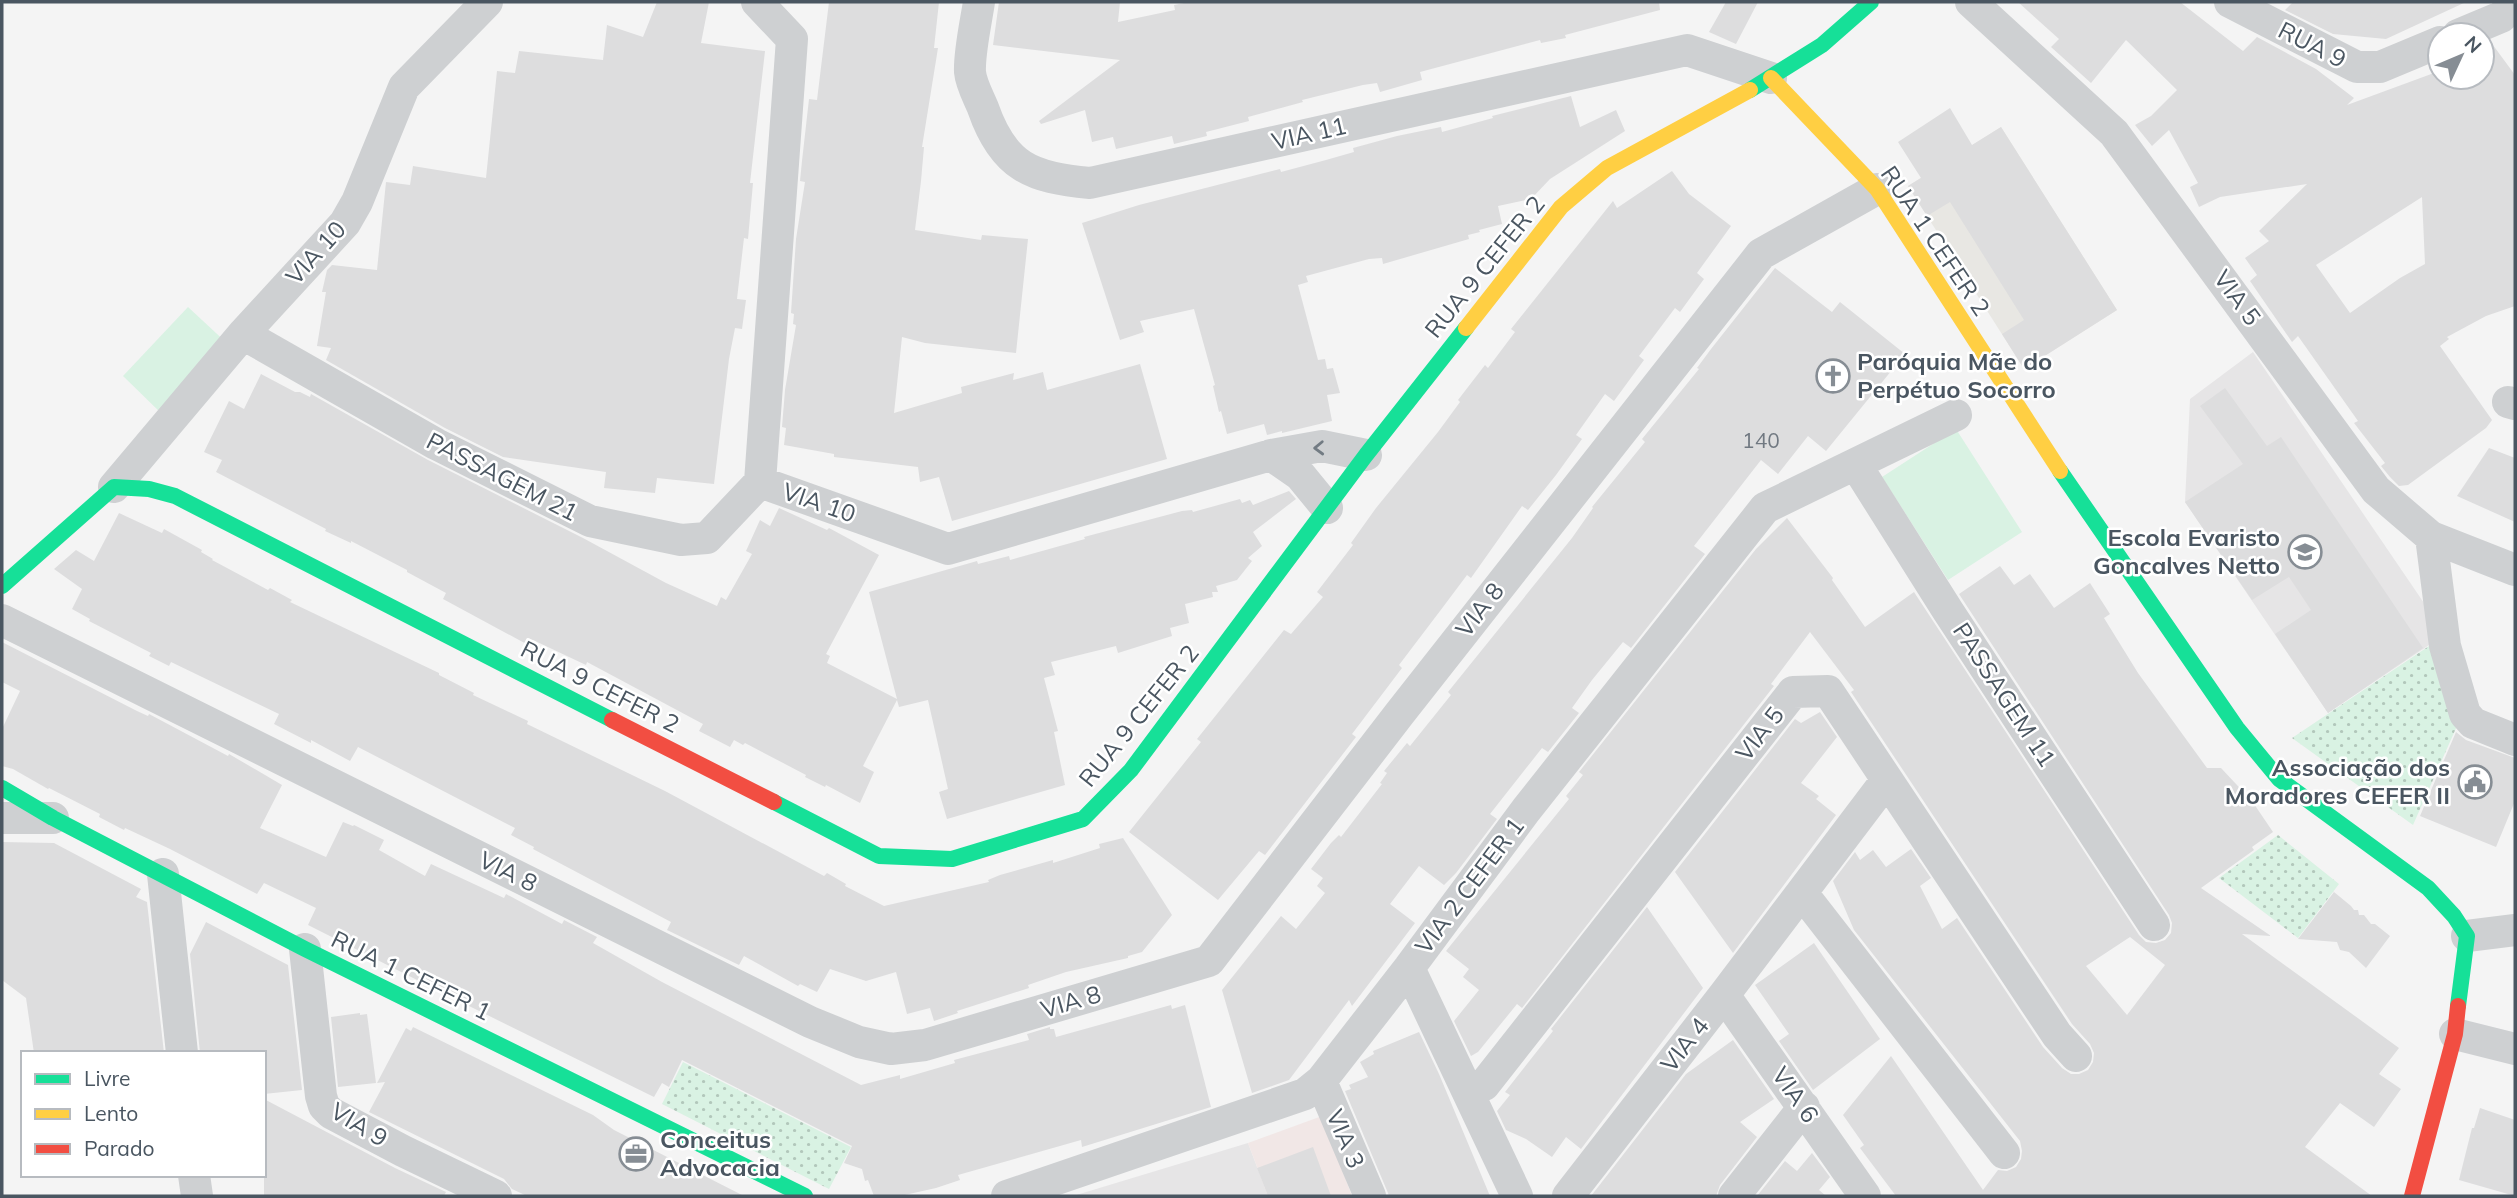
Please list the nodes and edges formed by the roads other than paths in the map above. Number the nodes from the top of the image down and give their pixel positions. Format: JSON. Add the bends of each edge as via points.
{"nodes":[{"id":1,"x":487,"y":2,"type":"edge"},
{"id":2,"x":757,"y":2,"type":"edge"},
{"id":3,"x":979,"y":2,"type":"edge"},
{"id":4,"x":1871,"y":2,"type":"edge"},
{"id":5,"x":1971,"y":2,"type":"edge"},
{"id":6,"x":2230,"y":2,"type":"edge"},
{"id":7,"x":2515,"y":5,"type":"edge"},
{"id":8,"x":2493,"y":21,"type":"edge"},
{"id":9,"x":2426,"y":48,"type":"edge"},
{"id":10,"x":1771,"y":78,"type":"junction"},
{"id":11,"x":1877,"y":189,"type":"junction"},
{"id":12,"x":243,"y":334,"type":"junction"},
{"id":13,"x":1956,"y":415,"type":"dead end"},
{"id":14,"x":1271,"y":454,"type":"junction"},
{"id":15,"x":1366,"y":455,"type":"junction"},
{"id":16,"x":1856,"y":465,"type":"junction"},
{"id":17,"x":760,"y":482,"type":"junction"},
{"id":18,"x":114,"y":487,"type":"junction"},
{"id":19,"x":1327,"y":508,"type":"junction"},
{"id":20,"x":2431,"y":537,"type":"junction"},
{"id":21,"x":2515,"y":570,"type":"edge"},
{"id":22,"x":2,"y":586,"type":"edge"},
{"id":23,"x":2,"y":620,"type":"edge"},
{"id":24,"x":2515,"y":740,"type":"edge"},
{"id":25,"x":1886,"y":781,"type":"junction"},
{"id":26,"x":2,"y":788,"type":"edge"},
{"id":27,"x":2,"y":818,"type":"edge"},
{"id":28,"x":53,"y":818,"type":"junction"},
{"id":29,"x":163,"y":874,"type":"junction"},
{"id":30,"x":1802,"y":893,"type":"junction"},
{"id":31,"x":2154,"y":925,"type":"dead end"},
{"id":32,"x":2515,"y":930,"type":"edge"},
{"id":33,"x":2467,"y":936,"type":"junction"},
{"id":34,"x":305,"y":950,"type":"junction"},
{"id":35,"x":1409,"y":968,"type":"junction"},
{"id":36,"x":1724,"y":995,"type":"junction"},
{"id":37,"x":2455,"y":1034,"type":"junction"},
{"id":38,"x":2515,"y":1049,"type":"edge"},
{"id":39,"x":182,"y":1051,"type":"edge"},
{"id":40,"x":2076,"y":1056,"type":"dead end"},
{"id":41,"x":1321,"y":1081,"type":"junction"},
{"id":42,"x":1484,"y":1085,"type":"dead end"},
{"id":43,"x":1804,"y":1107,"type":"junction"},
{"id":44,"x":2004,"y":1153,"type":"dead end"},
{"id":45,"x":194,"y":1177,"type":"edge"},
{"id":46,"x":197,"y":1196,"type":"edge"},
{"id":47,"x":496,"y":1196,"type":"edge"},
{"id":48,"x":805,"y":1196,"type":"edge"},
{"id":49,"x":1007,"y":1196,"type":"edge"},
{"id":50,"x":1370,"y":1196,"type":"edge"},
{"id":51,"x":1517,"y":1196,"type":"edge"},
{"id":52,"x":1568,"y":1196,"type":"edge"},
{"id":53,"x":1734,"y":1196,"type":"edge"},
{"id":54,"x":1865,"y":1196,"type":"edge"},
{"id":55,"x":2412,"y":1196,"type":"edge"}],
"edges":[{"from":1,"to":12,"type":"street","name":"VIA 10","via":[[404,87],[358,202],[345,223]]},
{"from":2,"to":17,"type":"street","name":"VIA 10","via":[[792,39]]},
{"from":3,"to":10,"type":"street","name":"VIA 11","via":[[970,73],[992,133],[1022,166],[1058,180],[1090,183],[1687,50]]},
{"from":4,"to":10,"type":"street","name":"RUA 9 CEFER 2","via":[[1822,45]]},
{"from":5,"to":20,"type":"street","name":"VIA 5","via":[[2114,133],[2376,490]]},
{"from":6,"to":9,"type":"street","name":"RUA 9","via":[[2357,68],[2380,67]]},
{"from":7,"to":8,"type":"street"},
{"from":10,"to":11,"type":"street","name":"RUA 1 CEFER 2"},
{"from":10,"to":15,"type":"street","name":"RUA 9 CEFER 2","via":[[1607,168],[1561,207]]},
{"from":11,"to":23,"type":"street","name":"VIA 8","via":[[1761,254],[1209,961],[925,1045],[891,1049],[810,1022]]},
{"from":11,"to":33,"type":"street","name":"RUA 1 CEFER 2","via":[[2057,467],[2237,728],[2279,779],[2428,888]]},
{"from":12,"to":17,"type":"street","name":"PASSAGEM 21","via":[[436,444],[590,522],[681,540],[707,538]]},
{"from":12,"to":18,"type":"street","name":"VIA 10"},
{"from":13,"to":16,"type":"street","name":"VIA 2 CEFER 1"},
{"from":15,"to":14,"type":"street","name":"VIA 10","one_way":true,"via":[[1322,446]]},
{"from":14,"to":17,"type":"street","name":"VIA 10","via":[[948,549]]},
{"from":14,"to":19,"type":"street","via":[[1300,475]]},
{"from":15,"to":19,"type":"street","name":"RUA 9 CEFER 2"},
{"from":16,"to":31,"type":"street","name":"PASSAGEM 11"},
{"from":16,"to":35,"type":"street","name":"VIA 2 CEFER 1","via":[[1765,508],[1535,799]]},
{"from":18,"to":19,"type":"street","name":"RUA 9 CEFER 2","via":[[176,496],[879,856],[952,859],[1083,819],[1131,770]]},
{"from":18,"to":22,"type":"street"},
{"from":20,"to":21,"type":"street","name":"VIA 5"},
{"from":20,"to":24,"type":"street","via":[[2445,646],[2465,714],[2473,723]]},
{"from":25,"to":30,"type":"street","name":"VIA 4"},
{"from":25,"to":40,"type":"street","name":"VIA 5","via":[[2057,1035]]},
{"from":25,"to":42,"type":"street","name":"VIA 5","via":[[1828,691],[1793,692]]},
{"from":26,"to":28,"type":"street","name":"RUA 1 CEFER 1"},
{"from":27,"to":28,"type":"street"},
{"from":28,"to":29,"type":"street","name":"RUA 1 CEFER 1"},
{"from":29,"to":34,"type":"street","name":"RUA 1 CEFER 1"},
{"from":29,"to":39,"type":"street"},
{"from":30,"to":36,"type":"street","name":"VIA 4"},
{"from":30,"to":44,"type":"street"},
{"from":32,"to":33,"type":"street"},
{"from":33,"to":37,"type":"street"},
{"from":34,"to":47,"type":"street","name":"VIA 9","via":[[324,1106]]},
{"from":34,"to":48,"type":"street","name":"RUA 1 CEFER 1"},
{"from":35,"to":41,"type":"street","name":"VIA 2 CEFER 1"},
{"from":35,"to":51,"type":"street"},
{"from":36,"to":43,"type":"street","name":"VIA 6"},
{"from":36,"to":52,"type":"street","name":"VIA 4"},
{"from":37,"to":38,"type":"street"},
{"from":37,"to":55,"type":"street"},
{"from":41,"to":49,"type":"street","name":"VIA 2 CEFER 1","via":[[1305,1094]]},
{"from":41,"to":50,"type":"street","name":"VIA 3"},
{"from":43,"to":53,"type":"street"},
{"from":43,"to":54,"type":"street","name":"VIA 6"},
{"from":45,"to":46,"type":"street"}]}
